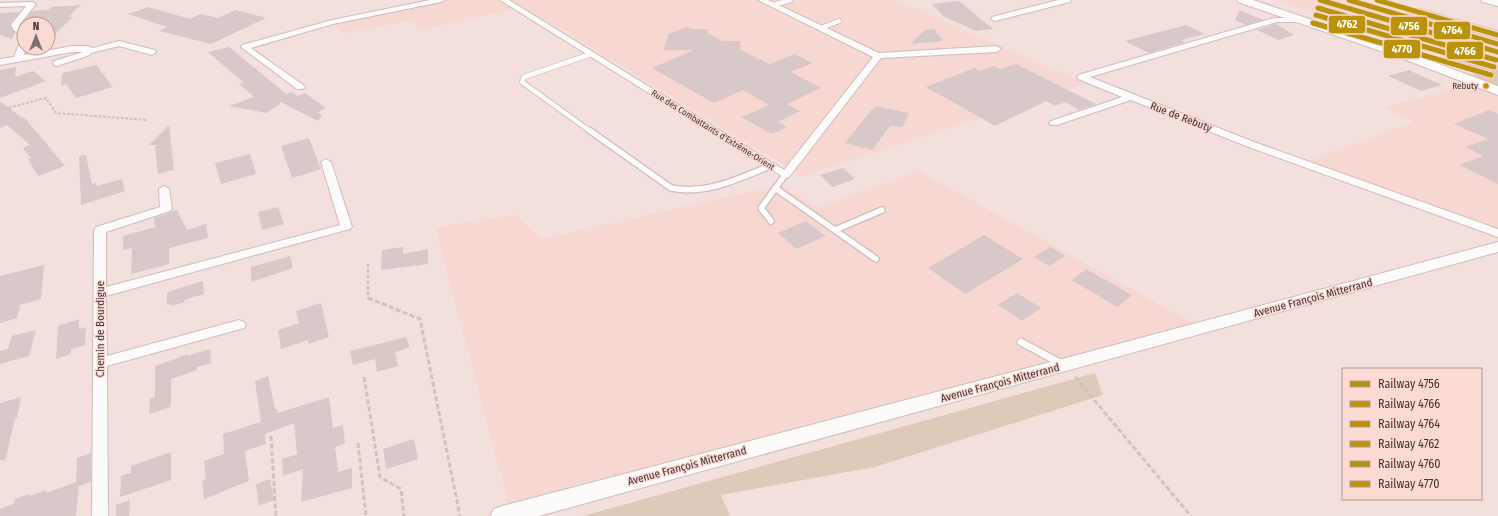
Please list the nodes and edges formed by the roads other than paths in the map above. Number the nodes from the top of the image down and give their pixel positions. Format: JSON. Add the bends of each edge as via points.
{"nodes":[{"id":1,"x":441,"y":0,"type":"edge"},
{"id":2,"x":504,"y":0,"type":"edge"},
{"id":3,"x":762,"y":0,"type":"edge"},
{"id":4,"x":790,"y":0,"type":"edge"},
{"id":5,"x":1067,"y":0,"type":"edge"},
{"id":6,"x":1242,"y":0,"type":"edge"},
{"id":7,"x":1486,"y":0,"type":"edge"},
{"id":8,"x":1498,"y":3,"type":"edge"},
{"id":9,"x":0,"y":5,"type":"edge"},
{"id":10,"x":773,"y":5,"type":"junction"},
{"id":11,"x":22,"y":16,"type":"edge"},
{"id":12,"x":995,"y":19,"type":"dead end"},
{"id":13,"x":1302,"y":20,"type":"junction"},
{"id":14,"x":839,"y":22,"type":"dead end"},
{"id":15,"x":821,"y":28,"type":"junction"},
{"id":16,"x":997,"y":49,"type":"dead end"},
{"id":17,"x":93,"y":51,"type":"junction"},
{"id":18,"x":152,"y":52,"type":"dead end"},
{"id":19,"x":592,"y":54,"type":"junction"},
{"id":20,"x":19,"y":56,"type":"edge"},
{"id":21,"x":878,"y":56,"type":"junction"},
{"id":22,"x":18,"y":59,"type":"junction"},
{"id":23,"x":0,"y":62,"type":"edge"},
{"id":24,"x":57,"y":63,"type":"dead end"},
{"id":25,"x":300,"y":87,"type":"dead end"},
{"id":26,"x":1498,"y":91,"type":"edge"},
{"id":27,"x":1130,"y":97,"type":"junction"},
{"id":28,"x":1054,"y":123,"type":"dead end"},
{"id":29,"x":326,"y":162,"type":"dead end"},
{"id":30,"x":770,"y":166,"type":"junction"},
{"id":31,"x":786,"y":175,"type":"junction"},
{"id":32,"x":775,"y":188,"type":"junction"},
{"id":33,"x":164,"y":189,"type":"dead end"},
{"id":34,"x":882,"y":210,"type":"dead end"},
{"id":35,"x":771,"y":221,"type":"dead end"},
{"id":36,"x":835,"y":230,"type":"junction"},
{"id":37,"x":1498,"y":233,"type":"edge"},
{"id":38,"x":1498,"y":247,"type":"edge"},
{"id":39,"x":876,"y":258,"type":"dead end"},
{"id":40,"x":100,"y":293,"type":"junction"},
{"id":41,"x":239,"y":325,"type":"dead end"},
{"id":42,"x":1021,"y":342,"type":"dead end"},
{"id":43,"x":100,"y":363,"type":"junction"},
{"id":44,"x":1066,"y":365,"type":"junction"},
{"id":45,"x":100,"y":516,"type":"edge"},
{"id":46,"x":502,"y":516,"type":"edge"}],
"edges":[{"from":1,"to":25,"type":"street","via":[[332,22],[245,47]]},
{"from":2,"to":19,"type":"street","name":"Rue des Combattants d'Extrême-Orient"},
{"from":3,"to":10,"type":"street"},
{"from":4,"to":10,"type":"lane"},
{"from":5,"to":12,"type":"street"},
{"from":6,"to":13,"type":"main road"},
{"from":7,"to":8,"type":"main road"},
{"from":9,"to":11,"type":"street","via":[[32,4]]},
{"from":10,"to":15,"type":"street"},
{"from":13,"to":26,"type":"main road","via":[[1460,75]]},
{"from":13,"to":27,"type":"street","name":"Rue de Rebuty","via":[[1277,20],[1081,78]]},
{"from":14,"to":15,"type":"lane"},
{"from":15,"to":21,"type":"street"},
{"from":16,"to":21,"type":"street"},
{"from":17,"to":18,"type":"street","via":[[122,43]]},
{"from":17,"to":22,"type":"street","via":[[80,49]]},
{"from":17,"to":24,"type":"street"},
{"from":19,"to":30,"type":"street","name":"Rue des Combattants d'Extrême-Orient"},
{"from":19,"to":30,"type":"lane","via":[[524,77],[522,82],[671,188],[682,191],[706,190]]},
{"from":20,"to":22,"type":"street"},
{"from":21,"to":31,"type":"street","name":"Rue des Combattants d'Extrême-Orient"},
{"from":22,"to":23,"type":"street"},
{"from":27,"to":28,"type":"street"},
{"from":27,"to":37,"type":"street","name":"Rue de Rebuty","via":[[1250,144]]},
{"from":29,"to":40,"type":"street","via":[[346,227]]},
{"from":30,"to":31,"type":"street","name":"Rue des Combattants d'Extrême-Orient"},
{"from":31,"to":32,"type":"lane"},
{"from":32,"to":35,"type":"lane","via":[[761,208]]},
{"from":32,"to":36,"type":"lane"},
{"from":33,"to":40,"type":"street","name":"Chemin de Bourdigue","via":[[166,209],[100,230]]},
{"from":34,"to":36,"type":"lane"},
{"from":36,"to":39,"type":"lane"},
{"from":38,"to":44,"type":"main road","name":"Avenue François Mitterrand"},
{"from":40,"to":43,"type":"street","name":"Chemin de Bourdigue"},
{"from":41,"to":43,"type":"street"},
{"from":42,"to":44,"type":"lane"},
{"from":43,"to":45,"type":"street","name":"Chemin de Bourdigue"},
{"from":44,"to":46,"type":"main road","name":"Avenue François Mitterrand"}]}
